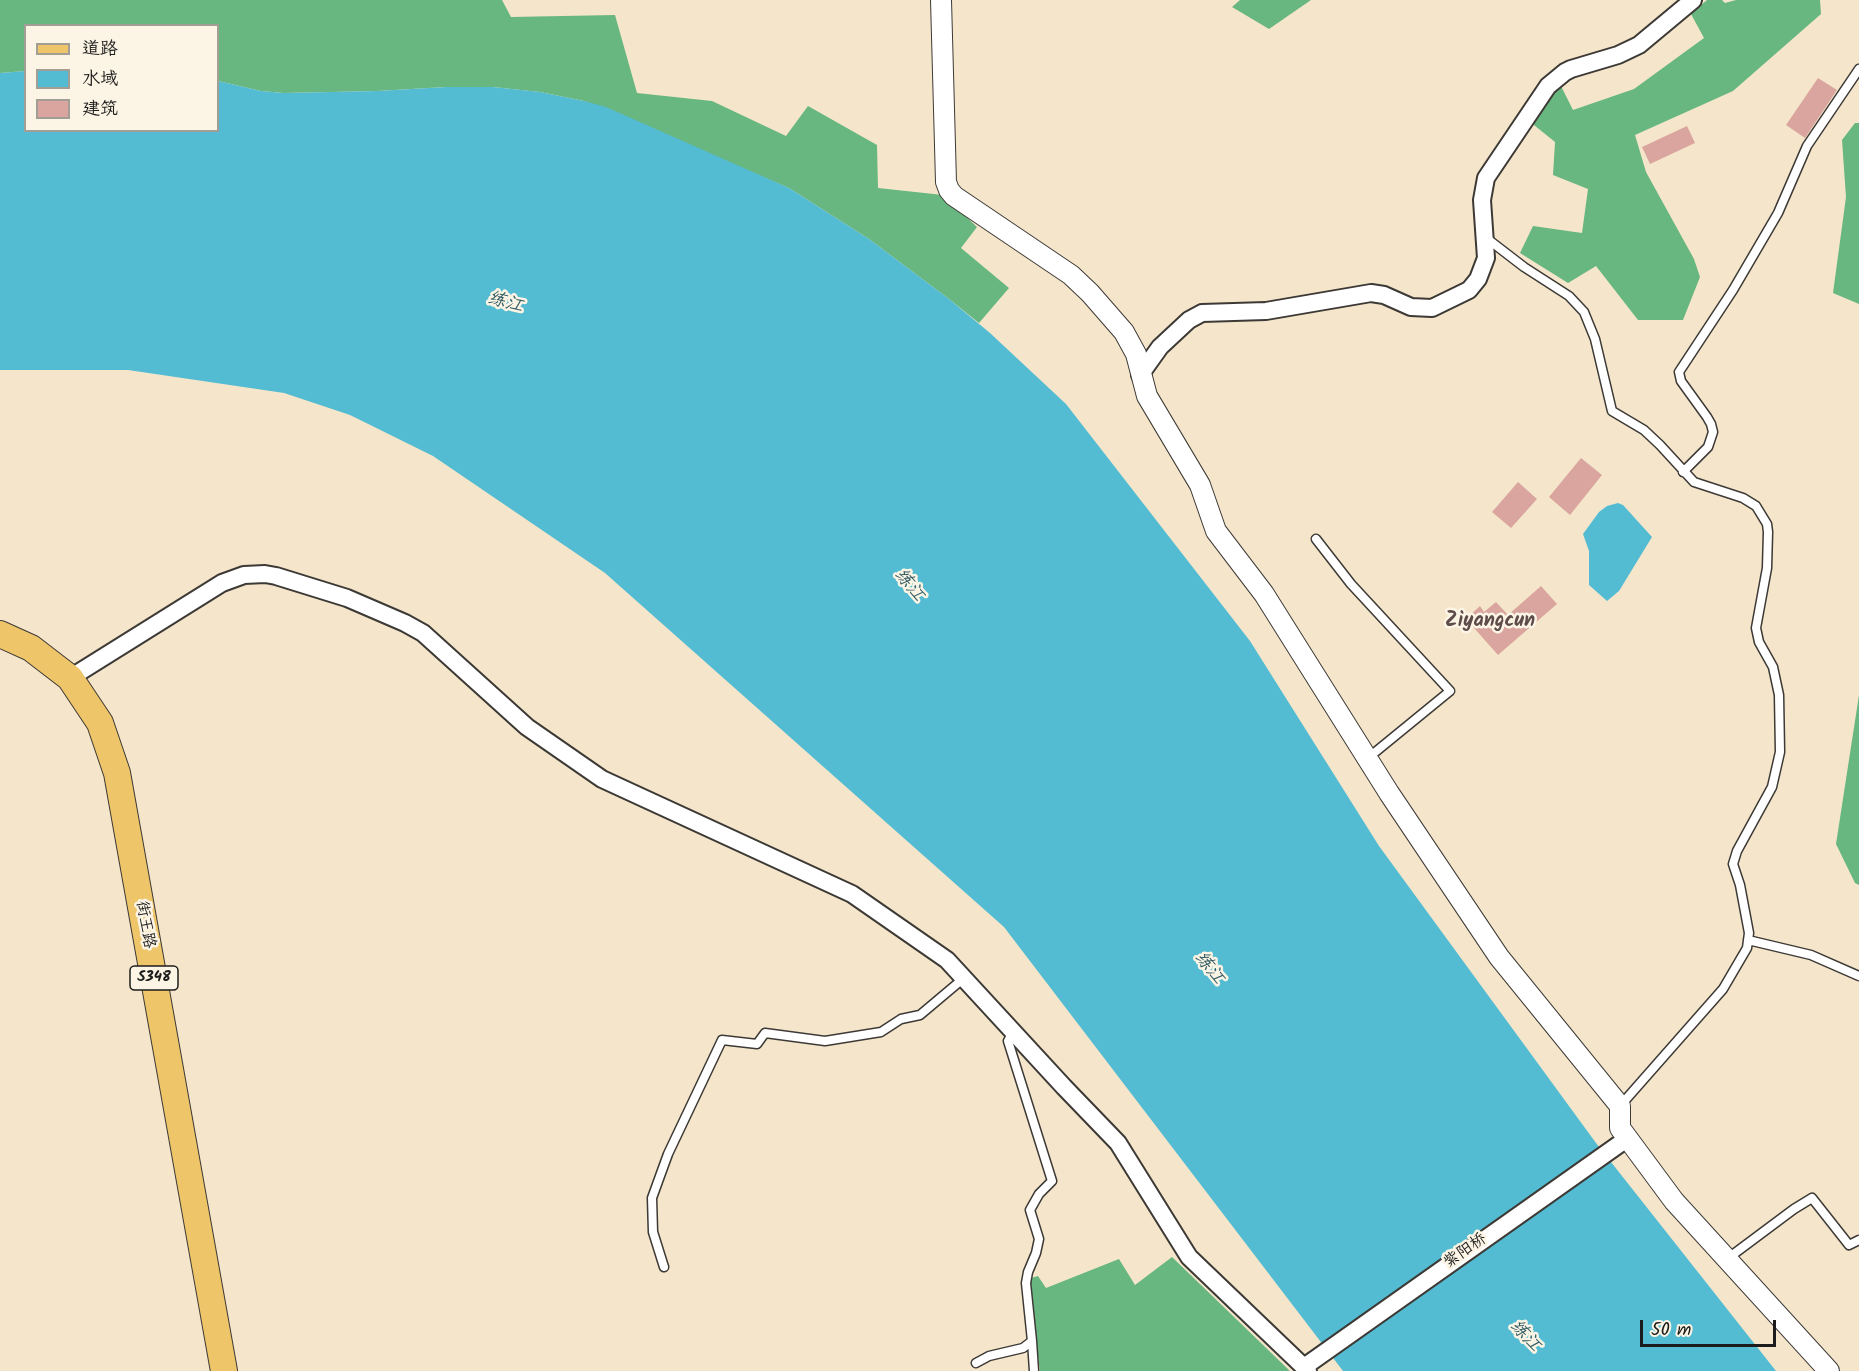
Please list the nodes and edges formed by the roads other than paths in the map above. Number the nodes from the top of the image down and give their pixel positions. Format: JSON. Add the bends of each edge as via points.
{"nodes":[{"id":1,"x":941,"y":0,"type":"edge"},
{"id":2,"x":1693,"y":0,"type":"edge"},
{"id":3,"x":1859,"y":69,"type":"edge"},
{"id":4,"x":1484,"y":236,"type":"junction"},
{"id":5,"x":1140,"y":375,"type":"junction"},
{"id":6,"x":1683,"y":472,"type":"junction"},
{"id":7,"x":1316,"y":539,"type":"dead end"},
{"id":8,"x":0,"y":634,"type":"edge"},
{"id":9,"x":70,"y":678,"type":"junction"},
{"id":10,"x":1368,"y":759,"type":"junction"},
{"id":11,"x":1748,"y":940,"type":"junction"},
{"id":12,"x":1859,"y":976,"type":"edge"},
{"id":13,"x":964,"y":978,"type":"junction"},
{"id":14,"x":1013,"y":1032,"type":"junction"},
{"id":15,"x":1620,"y":1106,"type":"junction"},
{"id":16,"x":1628,"y":1138,"type":"junction"},
{"id":17,"x":1859,"y":1240,"type":"edge"},
{"id":18,"x":1727,"y":1259,"type":"junction"},
{"id":19,"x":664,"y":1267,"type":"dead end"},
{"id":20,"x":1032,"y":1341,"type":"junction"},
{"id":21,"x":976,"y":1363,"type":"dead end"},
{"id":22,"x":1306,"y":1369,"type":"edge"},
{"id":23,"x":224,"y":1371,"type":"edge"},
{"id":24,"x":1034,"y":1371,"type":"edge"},
{"id":25,"x":1829,"y":1371,"type":"edge"}],
"edges":[{"from":1,"to":5,"type":"street","via":[[949,190],[1071,275],[1124,332],[1136,354]]},
{"from":2,"to":4,"type":"street","via":[[1639,45],[1571,69],[1548,86],[1486,178],[1482,200]]},
{"from":3,"to":6,"type":"lane","via":[[1807,146],[1778,213],[1679,372],[1713,432],[1708,447]]},
{"from":4,"to":5,"type":"street","via":[[1486,258],[1478,279],[1469,290],[1432,308],[1411,307],[1371,293],[1266,311],[1202,313],[1160,347]]},
{"from":4,"to":6,"type":"lane","via":[[1569,296],[1584,312],[1612,411],[1644,430]]},
{"from":5,"to":10,"type":"street","via":[[1147,396],[1204,493],[1216,531],[1264,594]]},
{"from":6,"to":11,"type":"lane","via":[[1694,482],[1743,498],[1755,506],[1768,531],[1767,568],[1756,628],[1773,667],[1779,695],[1780,752],[1772,788],[1733,864]]},
{"from":7,"to":10,"type":"lane","via":[[1351,584],[1450,691]]},
{"from":8,"to":9,"type":"main road","name":"街王路","number":"S348","via":[[31,648]]},
{"from":9,"to":13,"type":"street","via":[[232,578],[265,574],[347,598],[423,633],[527,727],[602,779],[852,894],[947,960]]},
{"from":9,"to":23,"type":"main road","name":"街王路","number":"S348","via":[[100,723],[117,773]]},
{"from":10,"to":15,"type":"street","via":[[1499,957]]},
{"from":11,"to":12,"type":"lane","via":[[1810,955]]},
{"from":11,"to":15,"type":"lane","via":[[1723,989]]},
{"from":13,"to":14,"type":"street"},
{"from":13,"to":19,"type":"lane","via":[[920,1015],[901,1019],[881,1032],[825,1041],[765,1033],[758,1044],[722,1040],[668,1154],[652,1198],[653,1232]]},
{"from":14,"to":20,"type":"lane","via":[[1008,1041],[1052,1181],[1030,1210],[1039,1239],[1026,1283]]},
{"from":14,"to":22,"type":"street","via":[[1118,1143],[1189,1257]]},
{"from":15,"to":16,"type":"street","via":[[1620,1128]]},
{"from":16,"to":18,"type":"street","via":[[1674,1200]]},
{"from":16,"to":22,"type":"street","name":"紫阳桥"},
{"from":17,"to":18,"type":"lane","via":[[1849,1245],[1812,1198]]},
{"from":18,"to":25,"type":"street"},
{"from":20,"to":21,"type":"lane","via":[[1023,1348]]},
{"from":20,"to":24,"type":"lane"}]}
